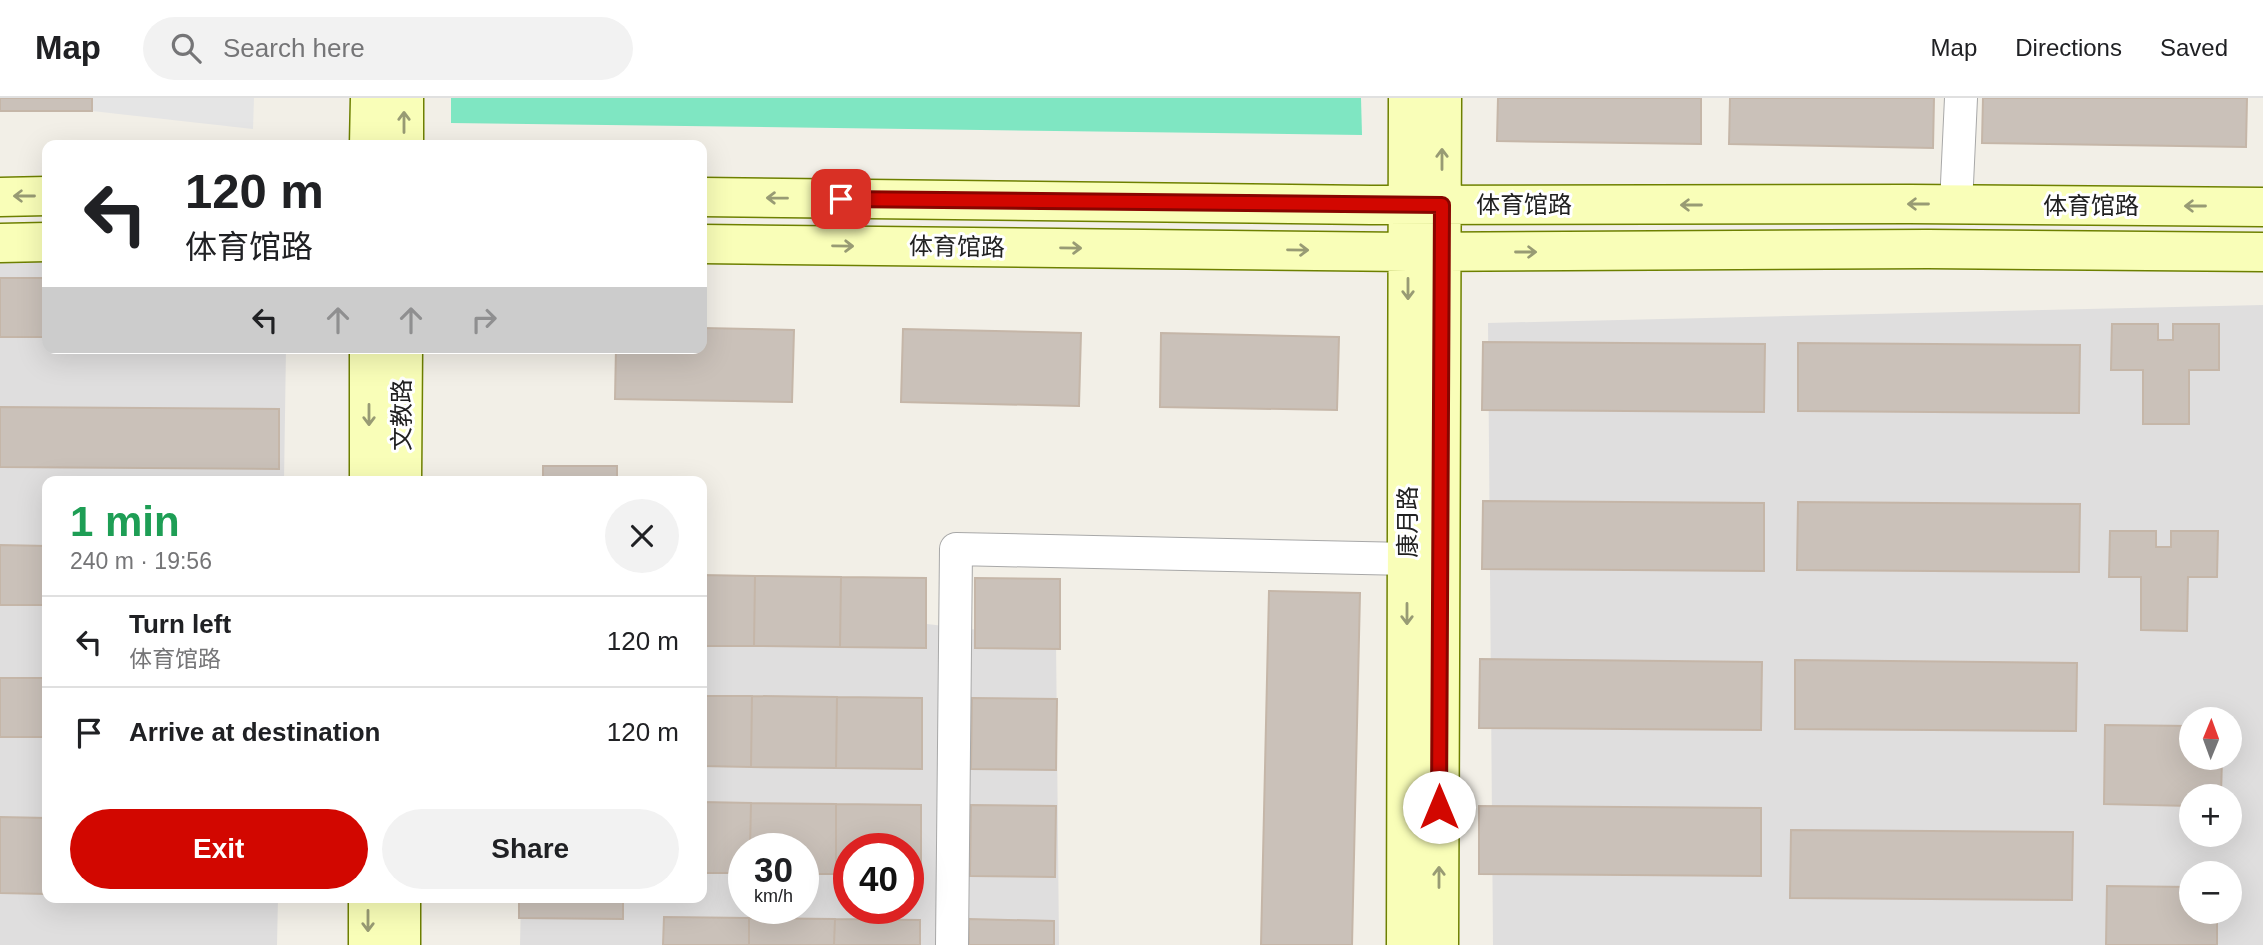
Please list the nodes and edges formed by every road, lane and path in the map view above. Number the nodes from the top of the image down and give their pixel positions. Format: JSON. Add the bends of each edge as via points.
{"nodes":[{"id":1,"x":369,"y":98,"type":"edge"},
{"id":2,"x":404,"y":98,"type":"edge"},
{"id":3,"x":1408,"y":98,"type":"edge"},
{"id":4,"x":1442,"y":98,"type":"edge"},
{"id":5,"x":1961,"y":98,"type":"edge"},
{"id":6,"x":369,"y":140,"type":"edge"},
{"id":7,"x":404,"y":140,"type":"edge"},
{"id":8,"x":42,"y":196,"type":"edge"},
{"id":9,"x":0,"y":197,"type":"edge"},
{"id":10,"x":707,"y":197,"type":"edge"},
{"id":11,"x":1425,"y":205,"type":"junction"},
{"id":12,"x":1956,"y":205,"type":"junction"},
{"id":13,"x":2263,"y":207,"type":"edge"},
{"id":14,"x":42,"y":242,"type":"edge"},
{"id":15,"x":0,"y":243,"type":"edge"},
{"id":16,"x":707,"y":244,"type":"edge"},
{"id":17,"x":1425,"y":252,"type":"junction"},
{"id":18,"x":2263,"y":252,"type":"edge"},
{"id":19,"x":369,"y":354,"type":"edge"},
{"id":20,"x":402,"y":354,"type":"edge"},
{"id":21,"x":369,"y":476,"type":"edge"},
{"id":22,"x":402,"y":476,"type":"edge"},
{"id":23,"x":1408,"y":559,"type":"junction"},
{"id":24,"x":368,"y":903,"type":"edge"},
{"id":25,"x":401,"y":903,"type":"edge"},
{"id":26,"x":368,"y":945,"type":"edge"},
{"id":27,"x":401,"y":945,"type":"edge"},
{"id":28,"x":952,"y":945,"type":"edge"},
{"id":29,"x":1406,"y":945,"type":"edge"},
{"id":30,"x":1439,"y":945,"type":"edge"}],
"edges":[{"from":1,"to":6,"type":"main road"},
{"from":7,"to":2,"type":"main road","one_way":true},
{"from":3,"to":11,"type":"main road","name":"康月路"},
{"from":11,"to":4,"type":"main road","name":"康月路","one_way":true},
{"from":5,"to":12,"type":"street"},
{"from":8,"to":9,"type":"main road","one_way":true},
{"from":11,"to":10,"type":"main road","name":"体育馆路","one_way":true},
{"from":12,"to":11,"type":"main road","name":"体育馆路","one_way":true},
{"from":11,"to":17,"type":"main road","name":"康月路"},
{"from":13,"to":12,"type":"main road","name":"体育馆路","one_way":true},
{"from":14,"to":15,"type":"main road"},
{"from":16,"to":17,"type":"main road","name":"体育馆路","one_way":true},
{"from":17,"to":18,"type":"main road","name":"体育馆路","one_way":true},
{"from":17,"to":23,"type":"main road","name":"康月路","one_way":true},
{"from":30,"to":17,"type":"main road","name":"康月路","one_way":true},
{"from":19,"to":21,"type":"main road","name":"文教路","one_way":true},
{"from":20,"to":22,"type":"main road","name":"文教路"},
{"from":23,"to":28,"type":"street","via":[[956,548]]},
{"from":23,"to":29,"type":"main road","name":"康月路","one_way":true},
{"from":24,"to":26,"type":"main road","one_way":true},
{"from":25,"to":27,"type":"main road"}]}
